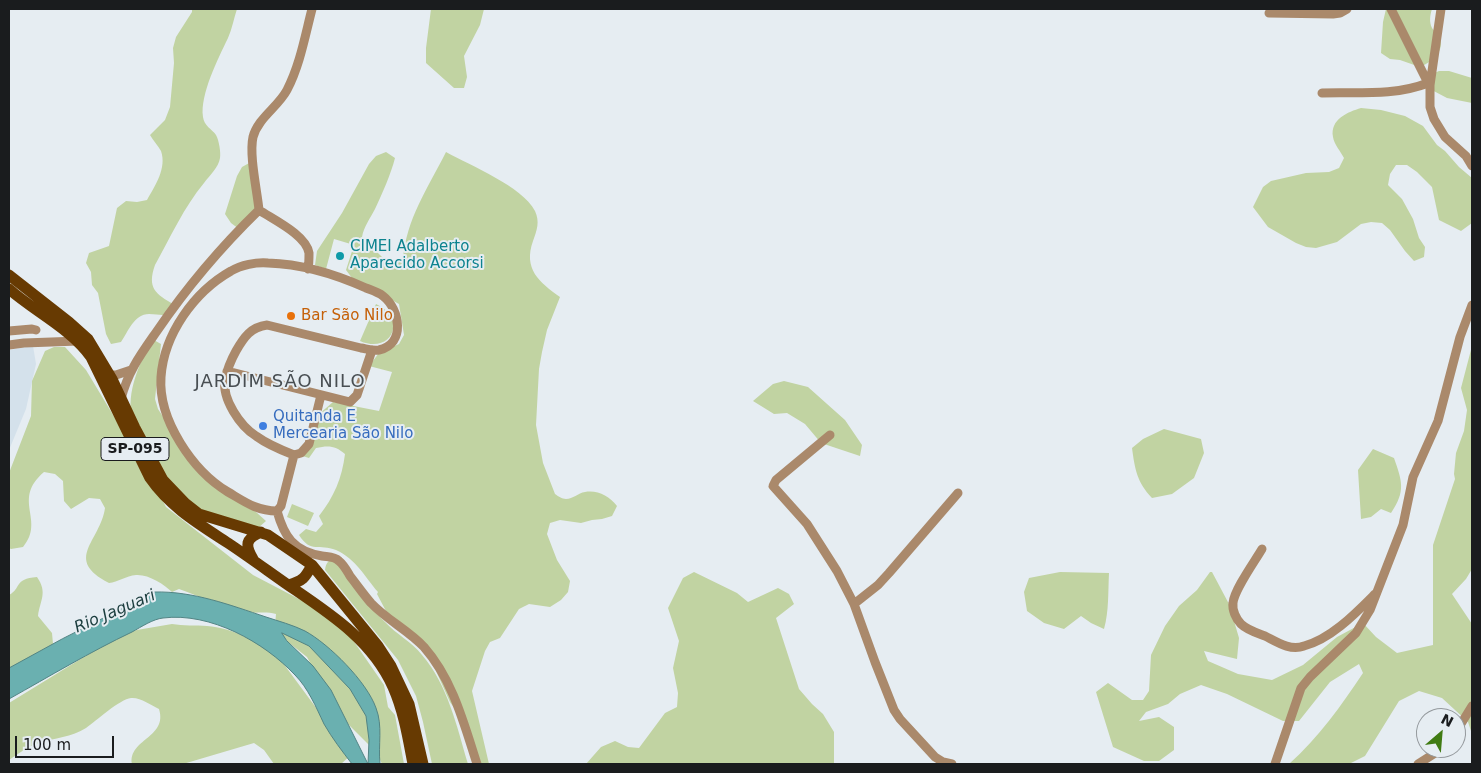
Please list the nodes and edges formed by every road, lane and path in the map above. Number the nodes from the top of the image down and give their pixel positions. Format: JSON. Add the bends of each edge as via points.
{"nodes":[{"id":1,"x":312,"y":9,"type":"edge"},
{"id":2,"x":1347,"y":9,"type":"edge"},
{"id":3,"x":1391,"y":9,"type":"edge"},
{"id":4,"x":1440,"y":9,"type":"edge"},
{"id":5,"x":1269,"y":13,"type":"dead end"},
{"id":6,"x":1429,"y":84,"type":"junction"},
{"id":7,"x":1322,"y":93,"type":"dead end"},
{"id":8,"x":1472,"y":166,"type":"edge"},
{"id":9,"x":259,"y":210,"type":"junction"},
{"id":10,"x":308,"y":269,"type":"junction"},
{"id":11,"x":9,"y":275,"type":"edge"},
{"id":12,"x":9,"y":289,"type":"edge"},
{"id":13,"x":1472,"y":305,"type":"edge"},
{"id":14,"x":1470,"y":316,"type":"edge"},
{"id":15,"x":162,"y":324,"type":"junction"},
{"id":16,"x":178,"y":325,"type":"junction"},
{"id":17,"x":36,"y":330,"type":"dead end"},
{"id":18,"x":9,"y":331,"type":"edge"},
{"id":19,"x":79,"y":341,"type":"junction"},
{"id":20,"x":9,"y":345,"type":"edge"},
{"id":21,"x":372,"y":350,"type":"junction"},
{"id":22,"x":131,"y":370,"type":"junction"},
{"id":23,"x":227,"y":371,"type":"junction"},
{"id":24,"x":110,"y":375,"type":"junction"},
{"id":25,"x":321,"y":395,"type":"junction"},
{"id":26,"x":121,"y":399,"type":"junction"},
{"id":27,"x":830,"y":436,"type":"dead end"},
{"id":28,"x":294,"y":455,"type":"junction"},
{"id":29,"x":958,"y":493,"type":"dead end"},
{"id":30,"x":277,"y":511,"type":"junction"},
{"id":31,"x":261,"y":532,"type":"junction"},
{"id":32,"x":1262,"y":549,"type":"dead end"},
{"id":33,"x":322,"y":556,"type":"junction"},
{"id":34,"x":254,"y":560,"type":"junction"},
{"id":35,"x":312,"y":565,"type":"junction"},
{"id":36,"x":288,"y":585,"type":"junction"},
{"id":37,"x":1377,"y":592,"type":"junction"},
{"id":38,"x":854,"y":604,"type":"junction"},
{"id":39,"x":413,"y":764,"type":"edge"},
{"id":40,"x":423,"y":764,"type":"edge"},
{"id":41,"x":477,"y":764,"type":"edge"},
{"id":42,"x":952,"y":764,"type":"edge"},
{"id":43,"x":1275,"y":764,"type":"edge"}],
"edges":[{"from":1,"to":9,"type":"street","via":[[286,91],[255,132],[252,150]]},
{"from":2,"to":5,"type":"street","via":[[1332,14]]},
{"from":3,"to":6,"type":"street"},
{"from":4,"to":6,"type":"street"},
{"from":6,"to":7,"type":"street","via":[[1395,91]]},
{"from":6,"to":8,"type":"street","via":[[1434,119]]},
{"from":9,"to":10,"type":"street","via":[[305,242],[309,252]]},
{"from":9,"to":15,"type":"street","via":[[210,262]]},
{"from":10,"to":16,"type":"street","via":[[267,263],[233,269],[202,291]]},
{"from":10,"to":21,"type":"street","via":[[360,285],[388,301],[399,322],[398,333],[387,347]]},
{"from":11,"to":24,"type":"main road","number":"SP-095","via":[[88,339]]},
{"from":12,"to":19,"type":"main road","number":"SP-095"},
{"from":13,"to":14,"type":"street"},
{"from":14,"to":37,"type":"street","via":[[1438,421],[1413,477],[1403,525]]},
{"from":15,"to":16,"type":"street"},
{"from":15,"to":22,"type":"street"},
{"from":16,"to":30,"type":"street","via":[[163,359],[162,400],[184,449],[220,487],[255,508]]},
{"from":17,"to":18,"type":"street"},
{"from":19,"to":20,"type":"street"},
{"from":19,"to":34,"type":"main road","number":"SP-095","via":[[91,357],[140,460],[160,493],[188,517]]},
{"from":21,"to":23,"type":"street","via":[[276,326],[257,326],[244,338]]},
{"from":21,"to":25,"type":"street","via":[[357,395],[350,402]]},
{"from":22,"to":24,"type":"street"},
{"from":22,"to":26,"type":"street"},
{"from":23,"to":25,"type":"street"},
{"from":23,"to":28,"type":"street","via":[[225,388],[228,400],[240,421],[255,436]]},
{"from":24,"to":26,"type":"main road","number":"SP-095"},
{"from":25,"to":28,"type":"street","via":[[309,444],[301,453]]},
{"from":26,"to":31,"type":"main road","number":"SP-095","via":[[163,480],[178,496],[199,514]]},
{"from":27,"to":38,"type":"street","via":[[774,483],[774,489],[801,516],[826,552]]},
{"from":28,"to":30,"type":"street"},
{"from":29,"to":38,"type":"street","via":[[889,573]]},
{"from":30,"to":33,"type":"street","via":[[286,536],[306,551]]},
{"from":31,"to":34,"type":"main road","via":[[247,544]]},
{"from":31,"to":35,"type":"main road","number":"SP-095"},
{"from":32,"to":37,"type":"street","via":[[1237,591],[1233,602],[1234,614],[1252,631],[1286,646],[1296,648],[1316,641],[1351,618]]},
{"from":33,"to":35,"type":"street"},
{"from":33,"to":41,"type":"street","via":[[340,561],[372,604],[424,647],[440,668],[455,697]]},
{"from":34,"to":36,"type":"main road","number":"SP-095"},
{"from":35,"to":36,"type":"main road","via":[[299,582]]},
{"from":35,"to":40,"type":"main road","number":"SP-095","via":[[391,666],[409,704]]},
{"from":36,"to":39,"type":"main road","number":"SP-095","via":[[344,624],[378,662],[392,686],[404,718]]},
{"from":37,"to":43,"type":"street","via":[[1356,633],[1300,688]]},
{"from":38,"to":42,"type":"street","via":[[894,710],[935,757]]}]}
